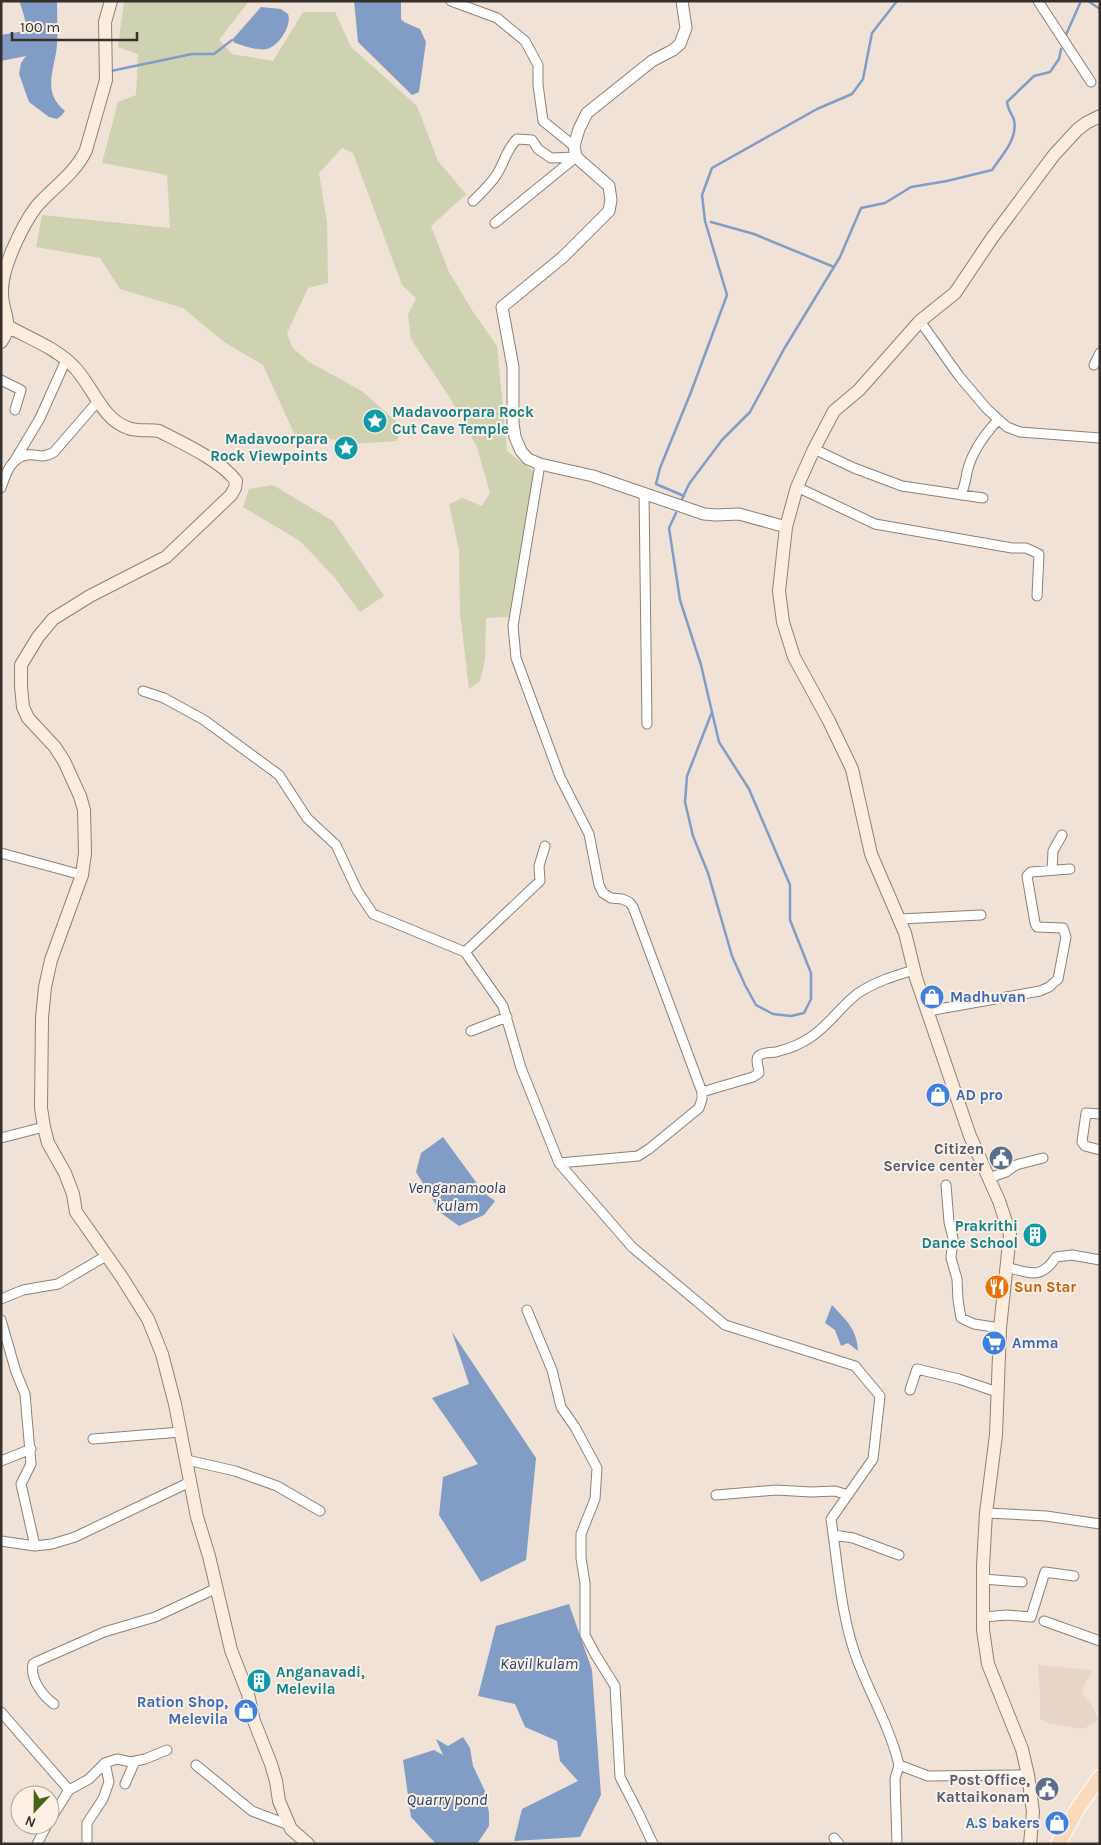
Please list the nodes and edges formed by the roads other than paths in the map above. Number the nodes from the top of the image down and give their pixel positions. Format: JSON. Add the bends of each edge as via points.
{"nodes":[{"id":1,"x":110,"y":1,"type":"edge"},
{"id":2,"x":451,"y":1,"type":"edge"},
{"id":3,"x":682,"y":1,"type":"edge"},
{"id":4,"x":1038,"y":1,"type":"edge"},
{"id":5,"x":1091,"y":82,"type":"dead end"},
{"id":6,"x":1100,"y":116,"type":"edge"},
{"id":7,"x":575,"y":151,"type":"junction"},
{"id":8,"x":473,"y":201,"type":"dead end"},
{"id":9,"x":495,"y":224,"type":"dead end"},
{"id":10,"x":920,"y":321,"type":"junction"},
{"id":11,"x":9,"y":328,"type":"junction"},
{"id":12,"x":1,"y":342,"type":"edge"},
{"id":13,"x":1100,"y":353,"type":"edge"},
{"id":14,"x":66,"y":360,"type":"junction"},
{"id":15,"x":1094,"y":365,"type":"dead end"},
{"id":16,"x":1,"y":380,"type":"edge"},
{"id":17,"x":98,"y":401,"type":"junction"},
{"id":18,"x":15,"y":410,"type":"dead end"},
{"id":19,"x":998,"y":420,"type":"junction"},
{"id":20,"x":1100,"y":438,"type":"edge"},
{"id":21,"x":814,"y":449,"type":"junction"},
{"id":22,"x":15,"y":460,"type":"junction"},
{"id":23,"x":540,"y":464,"type":"junction"},
{"id":24,"x":797,"y":487,"type":"junction"},
{"id":25,"x":1,"y":488,"type":"edge"},
{"id":26,"x":644,"y":493,"type":"junction"},
{"id":27,"x":961,"y":495,"type":"junction"},
{"id":28,"x":983,"y":498,"type":"dead end"},
{"id":29,"x":786,"y":527,"type":"junction"},
{"id":30,"x":1037,"y":596,"type":"dead end"},
{"id":31,"x":143,"y":691,"type":"dead end"},
{"id":32,"x":647,"y":724,"type":"dead end"},
{"id":33,"x":1062,"y":835,"type":"dead end"},
{"id":34,"x":545,"y":846,"type":"dead end"},
{"id":35,"x":1,"y":853,"type":"edge"},
{"id":36,"x":1070,"y":869,"type":"dead end"},
{"id":37,"x":1052,"y":870,"type":"junction"},
{"id":38,"x":82,"y":875,"type":"junction"},
{"id":39,"x":981,"y":915,"type":"dead end"},
{"id":40,"x":900,"y":919,"type":"junction"},
{"id":41,"x":465,"y":952,"type":"junction"},
{"id":42,"x":914,"y":970,"type":"junction"},
{"id":43,"x":928,"y":1011,"type":"junction"},
{"id":44,"x":507,"y":1018,"type":"junction"},
{"id":45,"x":472,"y":1031,"type":"dead end"},
{"id":46,"x":702,"y":1092,"type":"junction"},
{"id":47,"x":1100,"y":1114,"type":"edge"},
{"id":48,"x":44,"y":1127,"type":"junction"},
{"id":49,"x":1,"y":1138,"type":"edge"},
{"id":50,"x":1100,"y":1150,"type":"edge"},
{"id":51,"x":1043,"y":1158,"type":"dead end"},
{"id":52,"x":559,"y":1163,"type":"junction"},
{"id":53,"x":989,"y":1178,"type":"junction"},
{"id":54,"x":946,"y":1186,"type":"dead end"},
{"id":55,"x":106,"y":1256,"type":"junction"},
{"id":56,"x":1100,"y":1260,"type":"edge"},
{"id":57,"x":1006,"y":1267,"type":"junction"},
{"id":58,"x":1,"y":1298,"type":"edge"},
{"id":59,"x":527,"y":1310,"type":"dead end"},
{"id":60,"x":1,"y":1320,"type":"edge"},
{"id":61,"x":1000,"y":1328,"type":"junction"},
{"id":62,"x":910,"y":1390,"type":"dead end"},
{"id":63,"x":998,"y":1392,"type":"junction"},
{"id":64,"x":181,"y":1432,"type":"junction"},
{"id":65,"x":93,"y":1439,"type":"dead end"},
{"id":66,"x":31,"y":1449,"type":"junction"},
{"id":67,"x":187,"y":1460,"type":"junction"},
{"id":68,"x":1,"y":1461,"type":"edge"},
{"id":69,"x":190,"y":1482,"type":"junction"},
{"id":70,"x":716,"y":1495,"type":"dead end"},
{"id":71,"x":848,"y":1496,"type":"junction"},
{"id":72,"x":320,"y":1511,"type":"dead end"},
{"id":73,"x":986,"y":1513,"type":"junction"},
{"id":74,"x":1100,"y":1524,"type":"edge"},
{"id":75,"x":834,"y":1535,"type":"junction"},
{"id":76,"x":1,"y":1541,"type":"edge"},
{"id":77,"x":35,"y":1546,"type":"junction"},
{"id":78,"x":899,"y":1555,"type":"dead end"},
{"id":79,"x":1074,"y":1576,"type":"dead end"},
{"id":80,"x":984,"y":1579,"type":"junction"},
{"id":81,"x":1022,"y":1582,"type":"dead end"},
{"id":82,"x":217,"y":1588,"type":"junction"},
{"id":83,"x":984,"y":1617,"type":"junction"},
{"id":84,"x":1044,"y":1621,"type":"dead end"},
{"id":85,"x":1100,"y":1640,"type":"edge"},
{"id":86,"x":54,"y":1704,"type":"dead end"},
{"id":87,"x":1,"y":1712,"type":"edge"},
{"id":88,"x":6,"y":1723,"type":"edge"},
{"id":89,"x":167,"y":1750,"type":"dead end"},
{"id":90,"x":135,"y":1761,"type":"junction"},
{"id":91,"x":105,"y":1763,"type":"junction"},
{"id":92,"x":196,"y":1765,"type":"dead end"},
{"id":93,"x":899,"y":1765,"type":"junction"},
{"id":94,"x":1028,"y":1775,"type":"junction"},
{"id":95,"x":1100,"y":1777,"type":"edge"},
{"id":96,"x":125,"y":1784,"type":"dead end"},
{"id":97,"x":69,"y":1790,"type":"junction"},
{"id":98,"x":60,"y":1804,"type":"edge"},
{"id":99,"x":288,"y":1825,"type":"junction"},
{"id":100,"x":87,"y":1842,"type":"dead end"},
{"id":101,"x":308,"y":1844,"type":"edge"},
{"id":102,"x":653,"y":1844,"type":"edge"},
{"id":103,"x":897,"y":1844,"type":"edge"},
{"id":104,"x":1030,"y":1844,"type":"edge"},
{"id":105,"x":1058,"y":1844,"type":"edge"}],
"edges":[{"from":1,"to":11,"type":"main road","via":[[105,22],[106,80],[86,150],[82,160],[36,208],[13,249],[3,276],[2,293]]},
{"from":2,"to":7,"type":"street","via":[[497,18],[526,41],[538,64],[543,121]]},
{"from":3,"to":7,"type":"street","via":[[686,28],[680,44],[652,61],[587,113],[579,129]]},
{"from":4,"to":5,"type":"street"},
{"from":6,"to":10,"type":"main road","via":[[1077,130],[1054,155],[954,293]]},
{"from":7,"to":8,"type":"street","via":[[551,158],[532,140],[517,139],[509,148],[496,177]]},
{"from":7,"to":9,"type":"street"},
{"from":7,"to":23,"type":"street","via":[[609,186],[609,211],[563,257],[502,307],[513,367],[515,437],[528,459]]},
{"from":10,"to":19,"type":"street","via":[[959,376]]},
{"from":10,"to":21,"type":"main road","via":[[859,390],[834,411]]},
{"from":11,"to":12,"type":"main road"},
{"from":11,"to":14,"type":"main road"},
{"from":13,"to":15,"type":"street"},
{"from":14,"to":17,"type":"main road"},
{"from":14,"to":22,"type":"street","via":[[40,418]]},
{"from":16,"to":18,"type":"street","via":[[21,390]]},
{"from":17,"to":22,"type":"street","via":[[54,452],[44,457],[27,455]]},
{"from":17,"to":38,"type":"main road","via":[[126,428],[159,431],[218,464],[236,480],[231,495],[166,557],[53,619],[21,665],[23,707],[28,718],[64,761],[80,796],[84,810]]},
{"from":19,"to":20,"type":"street","via":[[1020,432]]},
{"from":19,"to":27,"type":"street","via":[[983,436],[972,457]]},
{"from":21,"to":24,"type":"main road"},
{"from":21,"to":27,"type":"street","via":[[902,486]]},
{"from":22,"to":25,"type":"street","via":[[8,467]]},
{"from":23,"to":26,"type":"street","via":[[593,476]]},
{"from":23,"to":46,"type":"street","via":[[513,626],[516,658],[560,776],[589,834],[599,885],[603,893],[629,902],[633,907]]},
{"from":24,"to":29,"type":"main road"},
{"from":24,"to":30,"type":"street","via":[[875,524],[1026,548],[1039,554]]},
{"from":26,"to":29,"type":"street","via":[[704,514],[739,514]]},
{"from":26,"to":32,"type":"street"},
{"from":27,"to":28,"type":"street"},
{"from":29,"to":40,"type":"main road","via":[[779,591],[782,622],[794,657],[852,769],[871,854]]},
{"from":31,"to":41,"type":"street","via":[[164,698],[204,720],[279,775],[308,818],[336,845],[357,890],[373,914]]},
{"from":33,"to":37,"type":"street","via":[[1053,851]]},
{"from":34,"to":41,"type":"street","via":[[539,866],[540,881]]},
{"from":35,"to":38,"type":"street"},
{"from":36,"to":37,"type":"street"},
{"from":37,"to":43,"type":"street","via":[[1029,873],[1027,878],[1037,927],[1063,928],[1065,932],[1058,979],[1040,991]]},
{"from":38,"to":48,"type":"main road","via":[[51,960],[45,987],[41,1071]]},
{"from":39,"to":40,"type":"street"},
{"from":40,"to":42,"type":"main road"},
{"from":41,"to":44,"type":"street","via":[[503,1006]]},
{"from":42,"to":43,"type":"main road"},
{"from":42,"to":46,"type":"street","via":[[883,979],[856,995],[811,1037],[796,1045],[760,1054],[757,1062],[760,1073]]},
{"from":43,"to":53,"type":"main road","via":[[970,1136]]},
{"from":44,"to":45,"type":"street"},
{"from":44,"to":52,"type":"street","via":[[521,1068]]},
{"from":46,"to":52,"type":"street","via":[[699,1108],[638,1156]]},
{"from":47,"to":50,"type":"street","via":[[1086,1113],[1082,1142]]},
{"from":48,"to":49,"type":"street"},
{"from":48,"to":55,"type":"main road","via":[[48,1143],[73,1194],[76,1212]]},
{"from":51,"to":53,"type":"street","via":[[1016,1165]]},
{"from":52,"to":71,"type":"street","via":[[632,1246],[725,1325],[855,1366],[880,1396],[874,1459]]},
{"from":53,"to":57,"type":"main road","via":[[1010,1234]]},
{"from":54,"to":61,"type":"street","via":[[953,1238],[951,1258],[961,1318],[974,1324]]},
{"from":55,"to":58,"type":"street","via":[[58,1284],[23,1290]]},
{"from":55,"to":64,"type":"main road","via":[[148,1319],[167,1372]]},
{"from":56,"to":57,"type":"street","via":[[1065,1255],[1056,1257],[1047,1270],[1037,1274]]},
{"from":57,"to":61,"type":"main road"},
{"from":59,"to":102,"type":"street","via":[[552,1370],[561,1407],[597,1468],[595,1500],[581,1534],[585,1635],[615,1686],[620,1777]]},
{"from":60,"to":66,"type":"street","via":[[25,1394]]},
{"from":61,"to":63,"type":"main road"},
{"from":62,"to":63,"type":"street","via":[[917,1369]]},
{"from":63,"to":73,"type":"main road"},
{"from":64,"to":65,"type":"street"},
{"from":64,"to":67,"type":"main road"},
{"from":66,"to":68,"type":"street"},
{"from":66,"to":77,"type":"street","via":[[31,1464],[21,1484]]},
{"from":67,"to":69,"type":"main road"},
{"from":67,"to":72,"type":"street","via":[[277,1486]]},
{"from":69,"to":77,"type":"street","via":[[75,1537]]},
{"from":69,"to":82,"type":"main road"},
{"from":70,"to":71,"type":"street","via":[[835,1490]]},
{"from":71,"to":75,"type":"street","via":[[832,1520]]},
{"from":73,"to":74,"type":"street","via":[[1046,1516]]},
{"from":73,"to":80,"type":"main road"},
{"from":75,"to":78,"type":"street","via":[[853,1538]]},
{"from":75,"to":93,"type":"street","via":[[845,1613],[858,1661],[894,1741]]},
{"from":76,"to":77,"type":"street"},
{"from":79,"to":83,"type":"street","via":[[1045,1572],[1031,1617]]},
{"from":80,"to":81,"type":"street"},
{"from":80,"to":83,"type":"main road"},
{"from":82,"to":86,"type":"street","via":[[154,1617],[104,1632],[33,1664],[43,1696]]},
{"from":82,"to":99,"type":"main road","via":[[231,1650],[271,1764]]},
{"from":83,"to":94,"type":"main road","via":[[988,1664],[1022,1749]]},
{"from":84,"to":85,"type":"street"},
{"from":87,"to":88,"type":"street"},
{"from":88,"to":97,"type":"street"},
{"from":89,"to":90,"type":"street"},
{"from":90,"to":91,"type":"street","via":[[117,1759]]},
{"from":90,"to":96,"type":"street"},
{"from":91,"to":97,"type":"street","via":[[89,1779]]},
{"from":91,"to":100,"type":"street","via":[[109,1782],[103,1799],[86,1823]]},
{"from":92,"to":99,"type":"street","via":[[252,1811]]},
{"from":93,"to":94,"type":"street","via":[[928,1776]]},
{"from":93,"to":103,"type":"street","via":[[895,1779]]},
{"from":94,"to":104,"type":"main road","via":[[1033,1812]]},
{"from":95,"to":105,"type":"main road"},
{"from":97,"to":98,"type":"street"},
{"from":99,"to":101,"type":"main road"}]}
